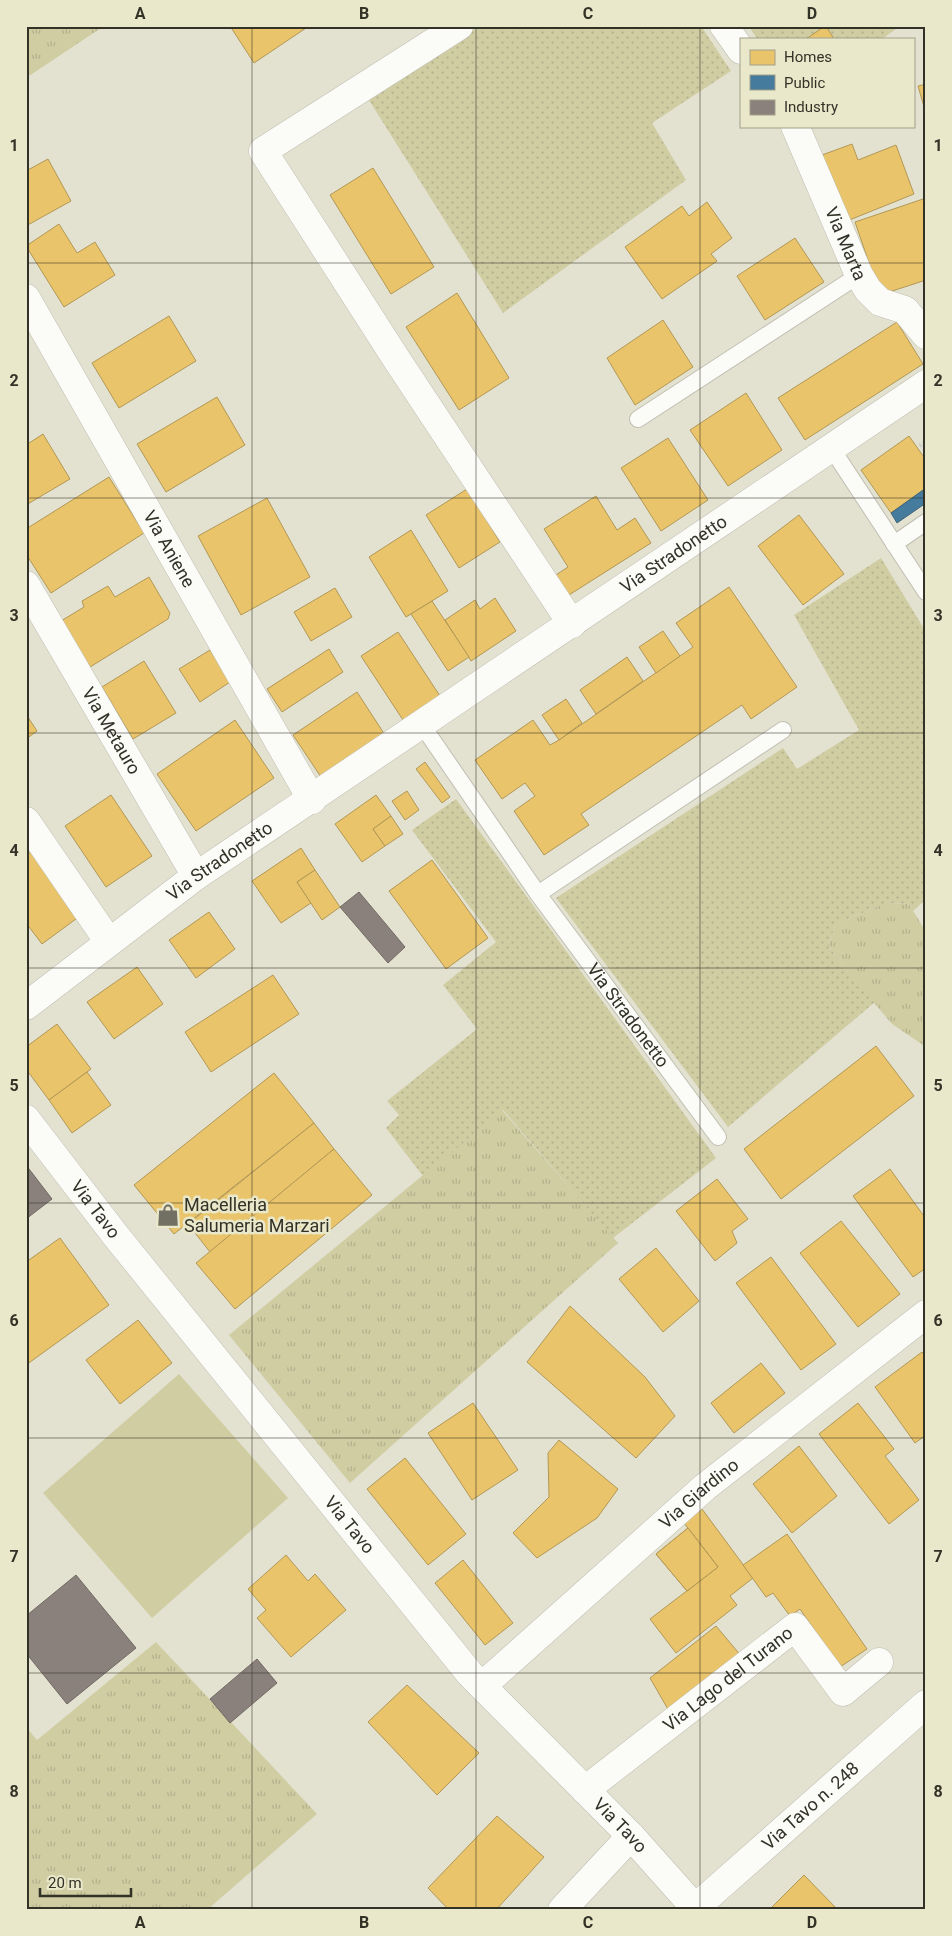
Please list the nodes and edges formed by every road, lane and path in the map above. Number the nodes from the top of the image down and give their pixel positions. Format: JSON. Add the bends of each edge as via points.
{"nodes":[{"id":1,"x":460,"y":26,"type":"edge"},
{"id":2,"x":724,"y":26,"type":"edge"},
{"id":3,"x":740,"y":49,"type":"edge"},
{"id":4,"x":796,"y":128,"type":"edge"},
{"id":5,"x":859,"y":275,"type":"junction"},
{"id":6,"x":26,"y":298,"type":"edge"},
{"id":7,"x":926,"y":335,"type":"edge"},
{"id":8,"x":926,"y":384,"type":"edge"},
{"id":9,"x":638,"y":419,"type":"dead end"},
{"id":10,"x":926,"y":441,"type":"edge"},
{"id":11,"x":832,"y":449,"type":"junction"},
{"id":12,"x":926,"y":453,"type":"edge"},
{"id":13,"x":926,"y":522,"type":"edge"},
{"id":14,"x":894,"y":544,"type":"junction"},
{"id":15,"x":26,"y":585,"type":"edge"},
{"id":16,"x":926,"y":592,"type":"edge"},
{"id":17,"x":572,"y":624,"type":"junction"},
{"id":18,"x":422,"y":725,"type":"junction"},
{"id":19,"x":783,"y":730,"type":"dead end"},
{"id":20,"x":312,"y":800,"type":"junction"},
{"id":21,"x":26,"y":821,"type":"edge"},
{"id":22,"x":196,"y":876,"type":"junction"},
{"id":23,"x":538,"y":894,"type":"junction"},
{"id":24,"x":109,"y":942,"type":"junction"},
{"id":25,"x":26,"y":1006,"type":"edge"},
{"id":26,"x":26,"y":1119,"type":"edge"},
{"id":27,"x":718,"y":1137,"type":"dead end"},
{"id":28,"x":926,"y":1314,"type":"edge"},
{"id":29,"x":879,"y":1662,"type":"dead end"},
{"id":30,"x":482,"y":1686,"type":"junction"},
{"id":31,"x":926,"y":1704,"type":"edge"},
{"id":32,"x":585,"y":1790,"type":"junction"},
{"id":33,"x":631,"y":1836,"type":"junction"},
{"id":34,"x":696,"y":1909,"type":"edge"},
{"id":35,"x":562,"y":1910,"type":"edge"}],
"edges":[{"from":1,"to":17,"type":"street","via":[[262,151]]},
{"from":2,"to":3,"type":"street"},
{"from":4,"to":5,"type":"street","name":"Via Marta"},
{"from":5,"to":7,"type":"street","name":"Via Marta","via":[[880,302],[905,310]]},
{"from":5,"to":9,"type":"lane"},
{"from":6,"to":20,"type":"street","name":"Via Aniene"},
{"from":8,"to":11,"type":"street","name":"Via Stradonetto"},
{"from":10,"to":12,"type":"path","via":[[920,444]]},
{"from":11,"to":14,"type":"lane"},
{"from":11,"to":17,"type":"street","name":"Via Stradonetto"},
{"from":13,"to":14,"type":"lane"},
{"from":14,"to":16,"type":"lane"},
{"from":15,"to":22,"type":"street","name":"Via Metauro"},
{"from":17,"to":18,"type":"street","name":"Via Stradonetto"},
{"from":18,"to":20,"type":"street","name":"Via Stradonetto"},
{"from":18,"to":23,"type":"lane","name":"Via Stradonetto"},
{"from":19,"to":23,"type":"lane"},
{"from":20,"to":22,"type":"street","name":"Via Stradonetto"},
{"from":21,"to":24,"type":"street"},
{"from":22,"to":24,"type":"street","name":"Via Stradonetto"},
{"from":23,"to":27,"type":"lane","name":"Via Stradonetto"},
{"from":24,"to":25,"type":"street","name":"Via Stradonetto"},
{"from":26,"to":30,"type":"street","name":"Via Tavo","via":[[116,1236]]},
{"from":28,"to":30,"type":"street","name":"Via Giardino","via":[[704,1487]]},
{"from":29,"to":32,"type":"street","name":"Via Lago del Turano","via":[[843,1692],[795,1627]]},
{"from":30,"to":32,"type":"street","name":"Via Tavo"},
{"from":31,"to":34,"type":"street","name":"Via Tavo n. 248"},
{"from":32,"to":33,"type":"street","name":"Via Tavo"},
{"from":33,"to":34,"type":"street","name":"Via Tavo"},
{"from":33,"to":35,"type":"street"}]}
